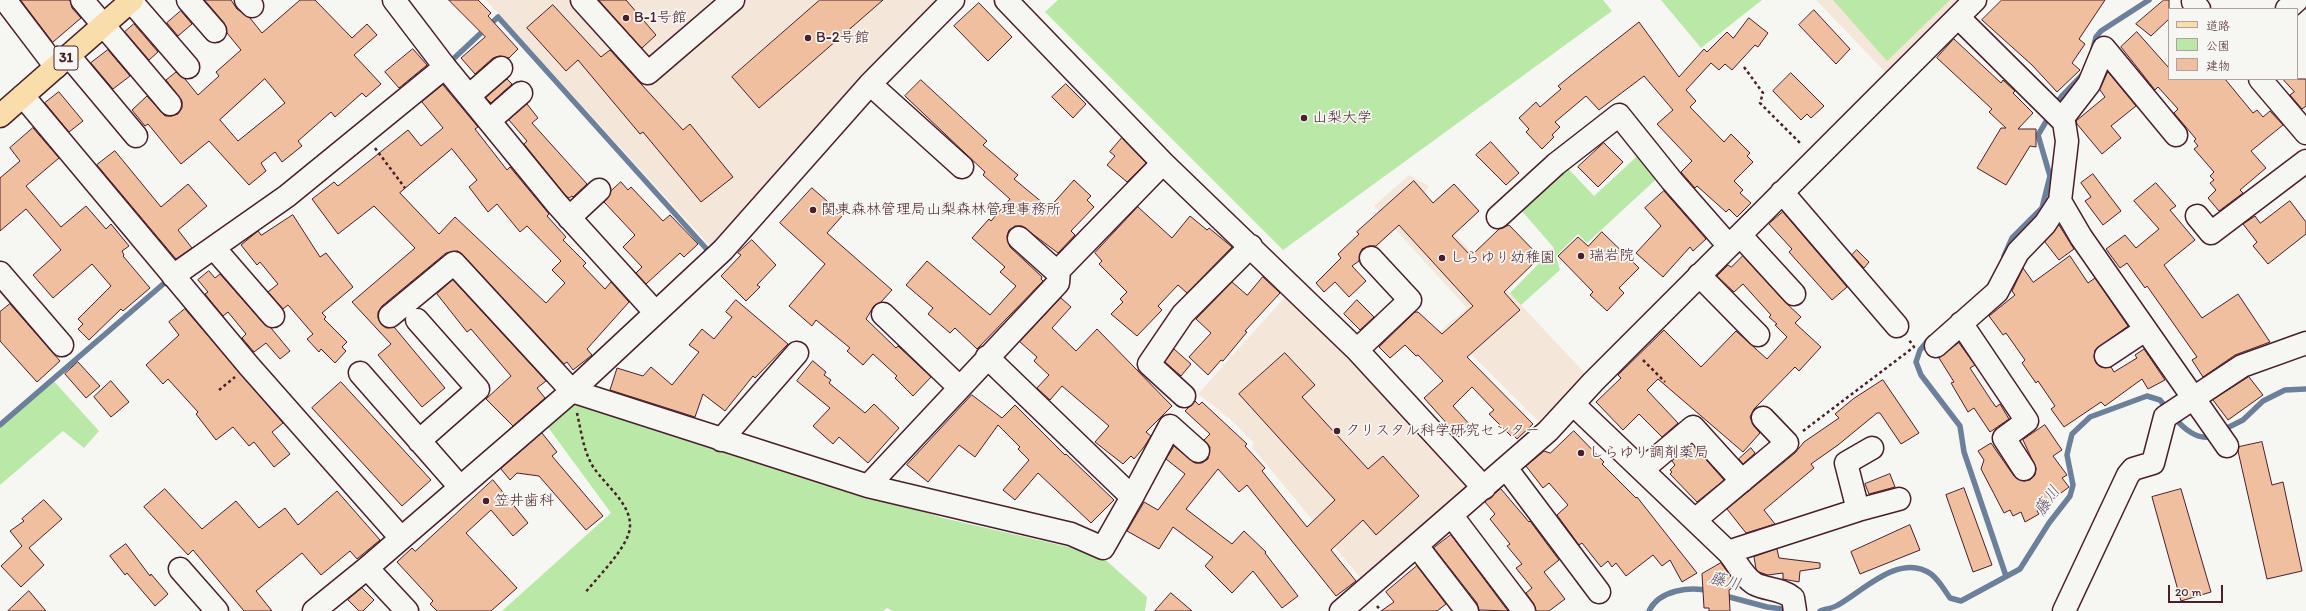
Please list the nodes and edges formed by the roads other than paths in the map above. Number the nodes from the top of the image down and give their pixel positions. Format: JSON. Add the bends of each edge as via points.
{"nodes":[{"id":1,"x":5,"y":0,"type":"edge"},
{"id":2,"x":82,"y":0,"type":"edge"},
{"id":3,"x":132,"y":0,"type":"edge"},
{"id":4,"x":188,"y":0,"type":"edge"},
{"id":5,"x":394,"y":0,"type":"edge"},
{"id":6,"x":582,"y":0,"type":"edge"},
{"id":7,"x":733,"y":0,"type":"edge"},
{"id":8,"x":953,"y":0,"type":"edge"},
{"id":9,"x":1006,"y":0,"type":"edge"},
{"id":10,"x":1975,"y":0,"type":"edge"},
{"id":11,"x":2297,"y":0,"type":"edge"},
{"id":12,"x":2288,"y":8,"type":"edge"},
{"id":13,"x":1958,"y":17,"type":"junction"},
{"id":14,"x":104,"y":25,"type":"junction"},
{"id":15,"x":215,"y":31,"type":"dead end"},
{"id":16,"x":62,"y":61,"type":"junction"},
{"id":17,"x":188,"y":67,"type":"dead end"},
{"id":18,"x":445,"y":67,"type":"junction"},
{"id":19,"x":501,"y":68,"type":"dead end"},
{"id":20,"x":2261,"y":80,"type":"edge"},
{"id":21,"x":870,"y":84,"type":"junction"},
{"id":22,"x":521,"y":93,"type":"dead end"},
{"id":23,"x":23,"y":96,"type":"junction"},
{"id":24,"x":469,"y":96,"type":"junction"},
{"id":25,"x":170,"y":104,"type":"dead end"},
{"id":26,"x":2056,"y":113,"type":"junction"},
{"id":27,"x":0,"y":116,"type":"edge"},
{"id":28,"x":489,"y":121,"type":"junction"},
{"id":29,"x":2306,"y":133,"type":"edge"},
{"id":30,"x":2176,"y":135,"type":"dead end"},
{"id":31,"x":136,"y":136,"type":"dead end"},
{"id":32,"x":2306,"y":161,"type":"edge"},
{"id":33,"x":1163,"y":163,"type":"junction"},
{"id":34,"x":962,"y":167,"type":"dead end"},
{"id":35,"x":599,"y":190,"type":"dead end"},
{"id":36,"x":1782,"y":192,"type":"junction"},
{"id":37,"x":2060,"y":200,"type":"junction"},
{"id":38,"x":1498,"y":216,"type":"dead end"},
{"id":39,"x":2197,"y":216,"type":"dead end"},
{"id":40,"x":570,"y":218,"type":"junction"},
{"id":41,"x":1019,"y":238,"type":"dead end"},
{"id":42,"x":1734,"y":240,"type":"junction"},
{"id":43,"x":1251,"y":246,"type":"junction"},
{"id":44,"x":214,"y":248,"type":"junction"},
{"id":45,"x":1371,"y":258,"type":"dead end"},
{"id":46,"x":0,"y":272,"type":"edge"},
{"id":47,"x":1058,"y":273,"type":"junction"},
{"id":48,"x":1699,"y":275,"type":"junction"},
{"id":49,"x":173,"y":276,"type":"junction"},
{"id":50,"x":1794,"y":294,"type":"dead end"},
{"id":51,"x":655,"y":312,"type":"junction"},
{"id":52,"x":883,"y":314,"type":"dead end"},
{"id":53,"x":273,"y":316,"type":"dead end"},
{"id":54,"x":390,"y":316,"type":"dead end"},
{"id":55,"x":417,"y":320,"type":"dead end"},
{"id":56,"x":1961,"y":324,"type":"junction"},
{"id":57,"x":1897,"y":326,"type":"road end"},
{"id":58,"x":2146,"y":330,"type":"junction"},
{"id":59,"x":1758,"y":335,"type":"dead end"},
{"id":60,"x":2306,"y":343,"type":"edge"},
{"id":61,"x":62,"y":345,"type":"dead end"},
{"id":62,"x":1936,"y":346,"type":"dead end"},
{"id":63,"x":1357,"y":350,"type":"junction"},
{"id":64,"x":797,"y":353,"type":"dead end"},
{"id":65,"x":2106,"y":356,"type":"dead end"},
{"id":66,"x":987,"y":357,"type":"junction"},
{"id":67,"x":360,"y":373,"type":"dead end"},
{"id":68,"x":959,"y":387,"type":"junction"},
{"id":69,"x":572,"y":391,"type":"junction"},
{"id":70,"x":1184,"y":396,"type":"dead end"},
{"id":71,"x":1574,"y":405,"type":"junction"},
{"id":72,"x":2180,"y":406,"type":"junction"},
{"id":73,"x":1763,"y":418,"type":"dead end"},
{"id":74,"x":721,"y":440,"type":"junction"},
{"id":75,"x":419,"y":441,"type":"junction"},
{"id":76,"x":2225,"y":444,"type":"dead end"},
{"id":77,"x":1872,"y":448,"type":"dead end"},
{"id":78,"x":1198,"y":451,"type":"dead end"},
{"id":79,"x":1506,"y":468,"type":"junction"},
{"id":80,"x":2024,"y":469,"type":"dead end"},
{"id":81,"x":1642,"y":470,"type":"junction"},
{"id":82,"x":1742,"y":481,"type":"junction"},
{"id":83,"x":868,"y":486,"type":"junction"},
{"id":84,"x":460,"y":487,"type":"junction"},
{"id":85,"x":1484,"y":488,"type":"junction"},
{"id":86,"x":1132,"y":497,"type":"junction"},
{"id":87,"x":1899,"y":499,"type":"dead end"},
{"id":88,"x":1858,"y":510,"type":"junction"},
{"id":89,"x":1452,"y":516,"type":"junction"},
{"id":90,"x":1694,"y":520,"type":"junction"},
{"id":91,"x":401,"y":538,"type":"junction"},
{"id":92,"x":1417,"y":546,"type":"junction"},
{"id":93,"x":1728,"y":552,"type":"junction"},
{"id":94,"x":367,"y":568,"type":"junction"},
{"id":95,"x":180,"y":569,"type":"dead end"},
{"id":96,"x":1599,"y":592,"type":"dead end"},
{"id":97,"x":1794,"y":604,"type":"edge"},
{"id":98,"x":217,"y":611,"type":"edge"},
{"id":99,"x":314,"y":611,"type":"edge"},
{"id":100,"x":407,"y":611,"type":"edge"},
{"id":101,"x":1341,"y":611,"type":"edge"},
{"id":102,"x":1467,"y":611,"type":"edge"},
{"id":103,"x":1524,"y":611,"type":"edge"},
{"id":104,"x":2064,"y":611,"type":"edge"}],
"edges":[{"from":1,"to":16,"type":"street"},
{"from":2,"to":14,"type":"street"},
{"from":3,"to":14,"type":"main road","number":"31"},
{"from":3,"to":17,"type":"street"},
{"from":4,"to":15,"type":"street"},
{"from":5,"to":18,"type":"street"},
{"from":6,"to":7,"type":"street","via":[[648,74]]},
{"from":8,"to":21,"type":"street"},
{"from":9,"to":33,"type":"street"},
{"from":10,"to":13,"type":"street"},
{"from":11,"to":12,"type":"street"},
{"from":13,"to":26,"type":"street"},
{"from":13,"to":36,"type":"street"},
{"from":14,"to":16,"type":"main road","number":"31"},
{"from":14,"to":25,"type":"street"},
{"from":16,"to":23,"type":"main road","number":"31"},
{"from":16,"to":31,"type":"street"},
{"from":18,"to":24,"type":"street"},
{"from":18,"to":44,"type":"street","via":[[287,196]]},
{"from":19,"to":24,"type":"street"},
{"from":20,"to":29,"type":"street"},
{"from":21,"to":34,"type":"street"},
{"from":21,"to":51,"type":"street","via":[[724,250]]},
{"from":22,"to":28,"type":"street"},
{"from":23,"to":27,"type":"main road","number":"31"},
{"from":23,"to":49,"type":"street"},
{"from":24,"to":28,"type":"street"},
{"from":26,"to":30,"type":"street","via":[[2089,84],[2104,48]]},
{"from":26,"to":37,"type":"street","via":[[2064,122],[2067,141]]},
{"from":28,"to":40,"type":"street"},
{"from":32,"to":39,"type":"street","via":[[2211,233]]},
{"from":33,"to":43,"type":"street"},
{"from":33,"to":47,"type":"street"},
{"from":35,"to":40,"type":"street"},
{"from":36,"to":42,"type":"street"},
{"from":36,"to":57,"type":"street"},
{"from":37,"to":56,"type":"street","via":[[2045,224],[2018,252],[1997,292]]},
{"from":37,"to":58,"type":"street","via":[[2081,237]]},
{"from":38,"to":42,"type":"street","via":[[1556,164],[1619,115],[1672,181]]},
{"from":40,"to":51,"type":"street"},
{"from":41,"to":47,"type":"street"},
{"from":42,"to":48,"type":"street"},
{"from":42,"to":50,"type":"street"},
{"from":43,"to":63,"type":"street"},
{"from":43,"to":70,"type":"street","via":[[1183,314],[1149,364]]},
{"from":44,"to":49,"type":"street"},
{"from":44,"to":53,"type":"street"},
{"from":45,"to":63,"type":"street","via":[[1410,300]]},
{"from":46,"to":61,"type":"street"},
{"from":47,"to":66,"type":"street","via":[[1058,283]]},
{"from":48,"to":59,"type":"street"},
{"from":48,"to":71,"type":"street"},
{"from":49,"to":91,"type":"street"},
{"from":51,"to":69,"type":"street"},
{"from":52,"to":68,"type":"street"},
{"from":54,"to":69,"type":"street","via":[[454,262]]},
{"from":55,"to":75,"type":"street","via":[[478,389]]},
{"from":56,"to":62,"type":"street"},
{"from":56,"to":80,"type":"street","via":[[2027,421],[2004,438]]},
{"from":58,"to":65,"type":"street"},
{"from":58,"to":72,"type":"street"},
{"from":60,"to":72,"type":"street","via":[[2242,366]]},
{"from":63,"to":85,"type":"street"},
{"from":64,"to":74,"type":"street"},
{"from":66,"to":68,"type":"street"},
{"from":66,"to":86,"type":"street"},
{"from":67,"to":75,"type":"street"},
{"from":68,"to":83,"type":"street"},
{"from":69,"to":74,"type":"street"},
{"from":69,"to":84,"type":"street"},
{"from":71,"to":79,"type":"street"},
{"from":71,"to":81,"type":"street"},
{"from":72,"to":76,"type":"street","via":[[2209,419]]},
{"from":72,"to":104,"type":"street","via":[[2164,417],[2153,463],[2133,469],[2128,475]]},
{"from":73,"to":82,"type":"street","via":[[1787,443]]},
{"from":74,"to":83,"type":"street"},
{"from":75,"to":84,"type":"street"},
{"from":77,"to":88,"type":"street","via":[[1846,462]]},
{"from":78,"to":86,"type":"street","via":[[1170,426]]},
{"from":79,"to":85,"type":"street"},
{"from":79,"to":96,"type":"street"},
{"from":81,"to":82,"type":"street","via":[[1693,427]]},
{"from":81,"to":90,"type":"street"},
{"from":82,"to":90,"type":"street"},
{"from":83,"to":86,"type":"street","via":[[1071,534],[1104,548]]},
{"from":84,"to":91,"type":"street"},
{"from":85,"to":89,"type":"street"},
{"from":87,"to":88,"type":"street"},
{"from":88,"to":93,"type":"street"},
{"from":89,"to":92,"type":"street"},
{"from":89,"to":103,"type":"street"},
{"from":90,"to":93,"type":"street"},
{"from":91,"to":94,"type":"street"},
{"from":92,"to":101,"type":"street"},
{"from":92,"to":102,"type":"street"},
{"from":93,"to":97,"type":"street","via":[[1755,584],[1785,591]]},
{"from":94,"to":99,"type":"street"},
{"from":94,"to":100,"type":"street"},
{"from":95,"to":98,"type":"street"}]}
